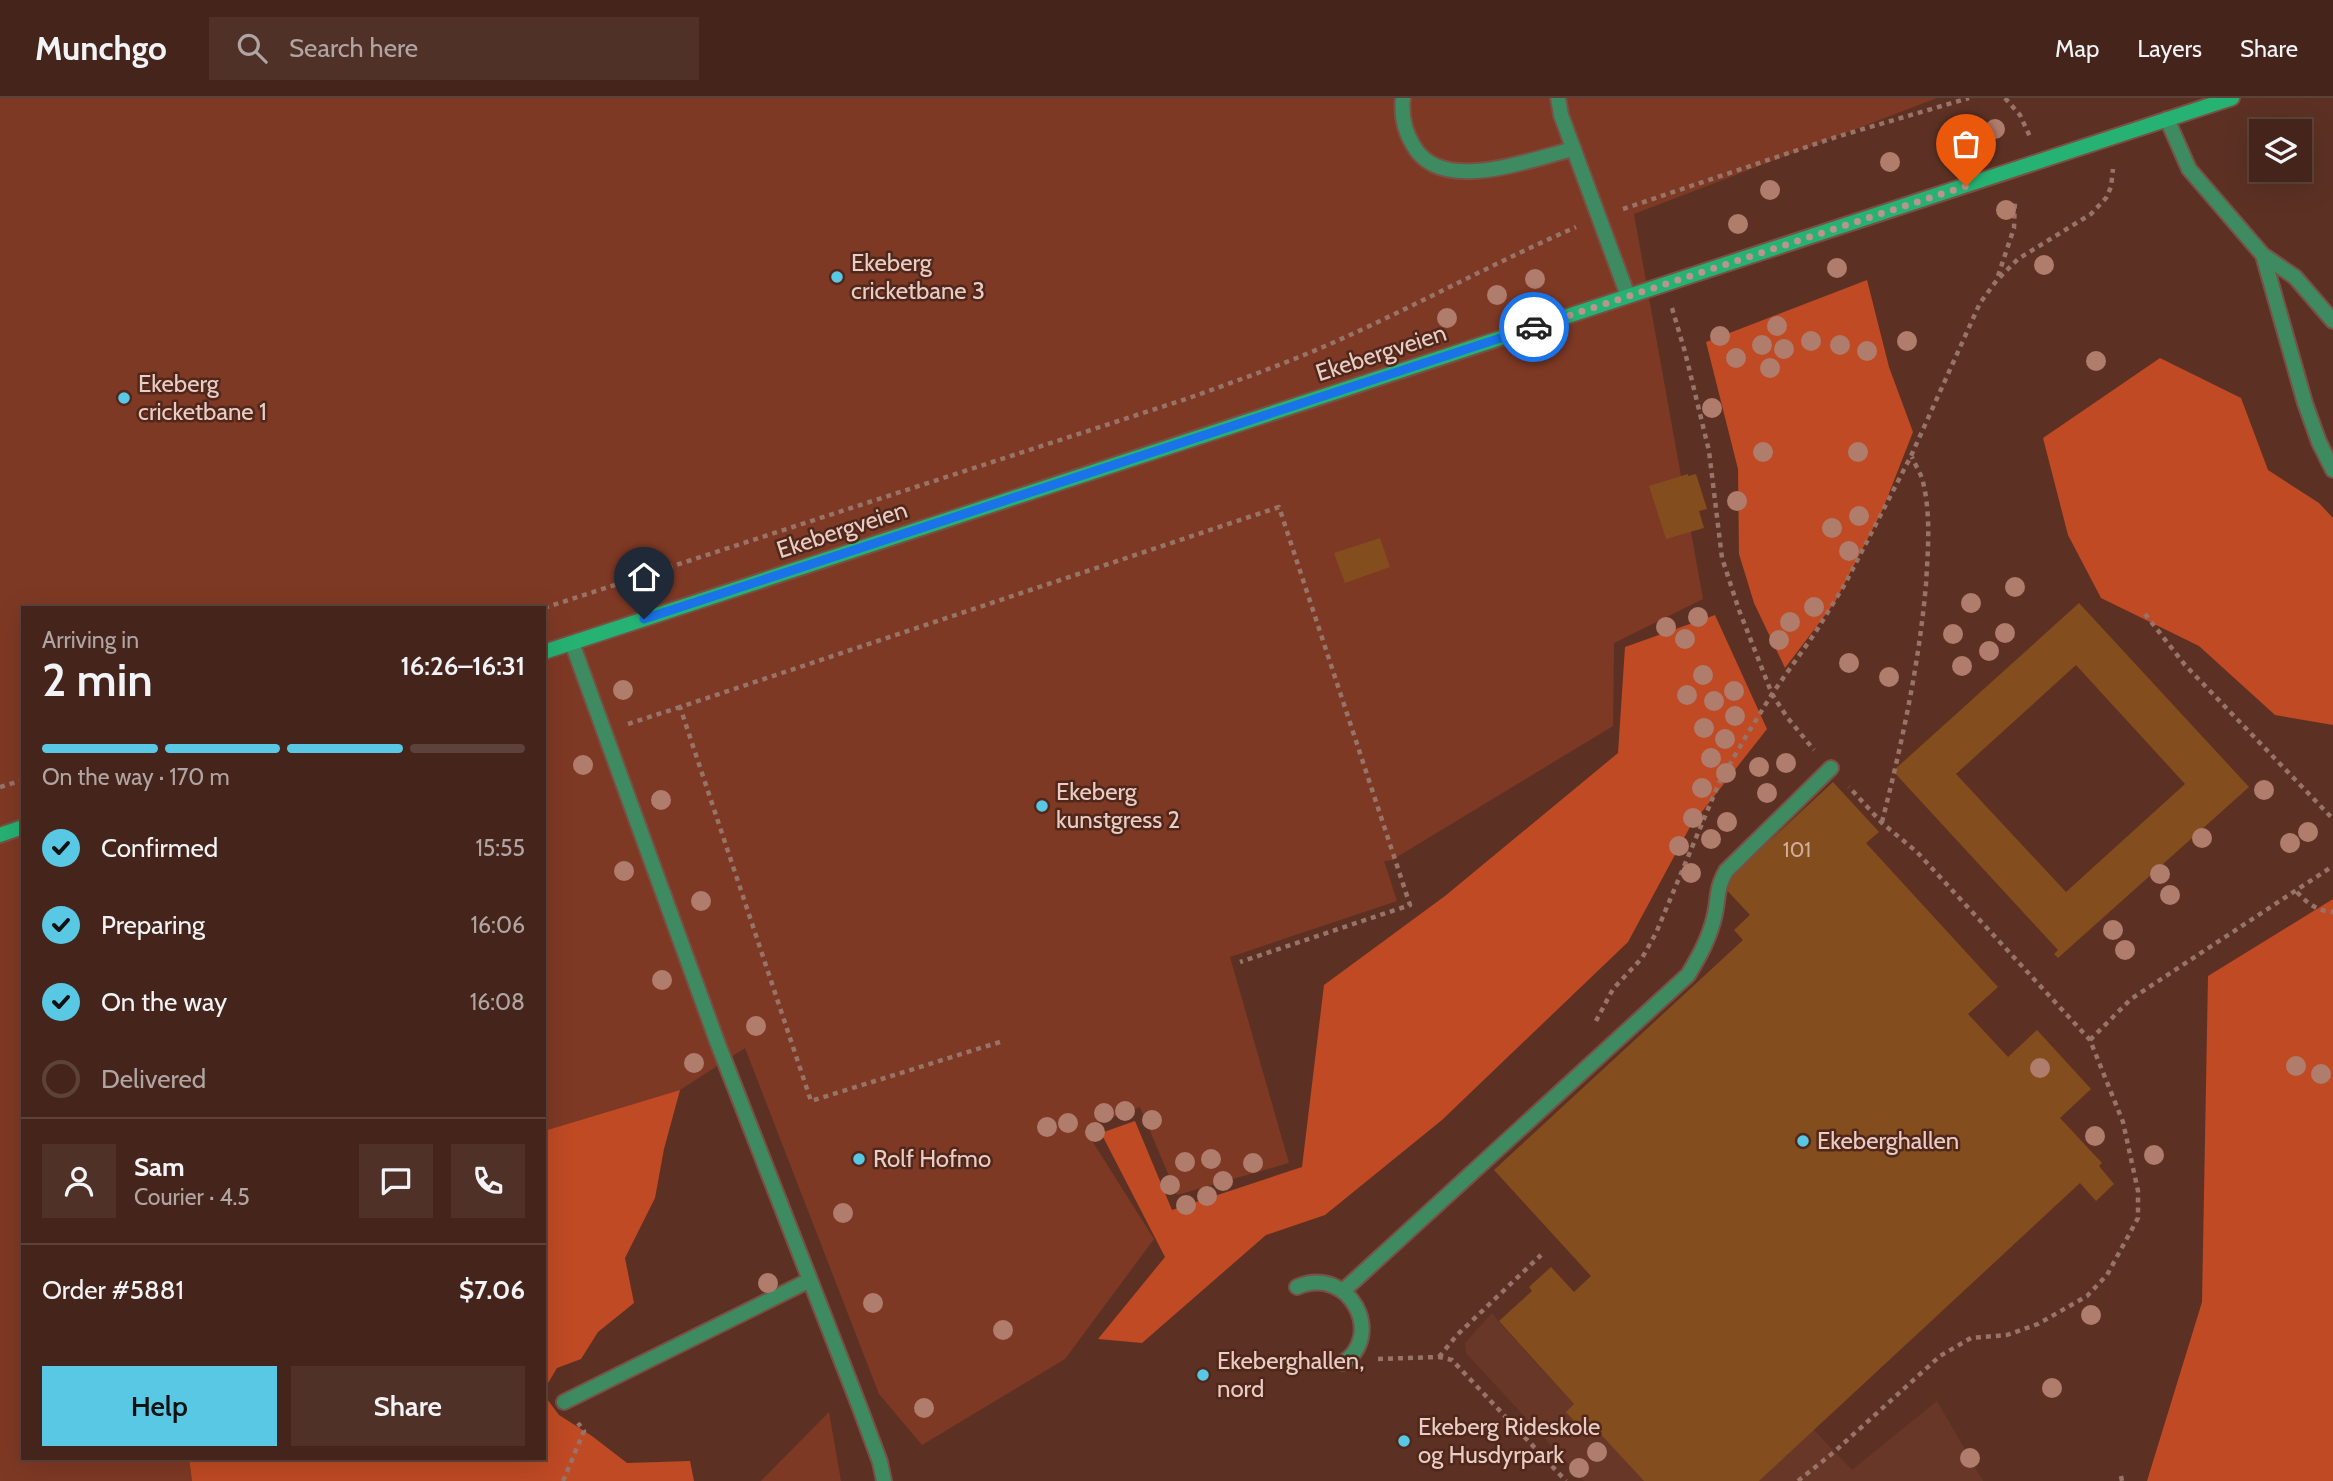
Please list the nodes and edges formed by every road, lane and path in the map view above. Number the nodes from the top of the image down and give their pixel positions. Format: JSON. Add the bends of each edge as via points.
{"nodes":[{"id":1,"x":1404,"y":98,"type":"edge"},
{"id":2,"x":1558,"y":98,"type":"edge"},
{"id":3,"x":1969,"y":98,"type":"edge"},
{"id":4,"x":2005,"y":98,"type":"edge"},
{"id":5,"x":2232,"y":98,"type":"edge"},
{"id":6,"x":2166,"y":119,"type":"junction"},
{"id":7,"x":1574,"y":149,"type":"junction"},
{"id":8,"x":2043,"y":161,"type":"junction"},
{"id":9,"x":2113,"y":169,"type":"dead end"},
{"id":10,"x":2015,"y":200,"type":"dead end"},
{"id":11,"x":1600,"y":217,"type":"junction"},
{"id":12,"x":2263,"y":255,"type":"junction"},
{"id":13,"x":1997,"y":280,"type":"junction"},
{"id":14,"x":1628,"y":296,"type":"junction"},
{"id":15,"x":1671,"y":304,"type":"dead end"},
{"id":16,"x":2333,"y":321,"type":"edge"},
{"id":17,"x":1911,"y":456,"type":"junction"},
{"id":18,"x":2333,"y":470,"type":"edge"},
{"id":19,"x":546,"y":607,"type":"edge"},
{"id":20,"x":2145,"y":614,"type":"dead end"},
{"id":21,"x":572,"y":643,"type":"junction"},
{"id":22,"x":546,"y":651,"type":"edge"},
{"id":23,"x":1772,"y":694,"type":"junction"},
{"id":24,"x":680,"y":707,"type":"junction"},
{"id":25,"x":604,"y":732,"type":"junction"},
{"id":26,"x":1831,"y":768,"type":"junction"},
{"id":27,"x":21,"y":781,"type":"edge"},
{"id":28,"x":0,"y":787,"type":"edge"},
{"id":29,"x":2333,"y":819,"type":"edge"},
{"id":30,"x":1882,"y":823,"type":"junction"},
{"id":31,"x":21,"y":828,"type":"edge"},
{"id":32,"x":0,"y":835,"type":"edge"},
{"id":33,"x":2333,"y":866,"type":"edge"},
{"id":34,"x":2297,"y":892,"type":"junction"},
{"id":35,"x":2333,"y":912,"type":"edge"},
{"id":36,"x":1240,"y":962,"type":"dead end"},
{"id":37,"x":1591,"y":1029,"type":"dead end"},
{"id":38,"x":2090,"y":1040,"type":"junction"},
{"id":39,"x":1000,"y":1042,"type":"dead end"},
{"id":40,"x":1541,"y":1255,"type":"dead end"},
{"id":41,"x":810,"y":1280,"type":"junction"},
{"id":42,"x":1297,"y":1287,"type":"dead end"},
{"id":43,"x":1343,"y":1290,"type":"junction"},
{"id":44,"x":1356,"y":1352,"type":"junction"},
{"id":45,"x":1439,"y":1357,"type":"junction"},
{"id":46,"x":1342,"y":1363,"type":"dead end"},
{"id":47,"x":564,"y":1402,"type":"joint"},
{"id":48,"x":563,"y":1481,"type":"edge"},
{"id":49,"x":884,"y":1481,"type":"edge"},
{"id":50,"x":1566,"y":1481,"type":"edge"},
{"id":51,"x":1798,"y":1481,"type":"edge"}],
"edges":[{"from":1,"to":7,"type":"lane","via":[[1408,136],[1420,157],[1440,168],[1480,171]]},
{"from":2,"to":7,"type":"lane"},
{"from":3,"to":11,"type":"path"},
{"from":4,"to":8,"type":"path","via":[[2020,115]]},
{"from":5,"to":6,"type":"street","name":"Ekebergveien"},
{"from":6,"to":8,"type":"street","name":"Ekebergveien"},
{"from":6,"to":12,"type":"lane","via":[[2189,169]]},
{"from":7,"to":11,"type":"lane"},
{"from":8,"to":14,"type":"street","name":"Ekebergveien"},
{"from":9,"to":13,"type":"path","via":[[2112,187],[2091,214],[2018,259]]},
{"from":10,"to":13,"type":"path","via":[[2014,229]]},
{"from":11,"to":14,"type":"lane"},
{"from":11,"to":19,"type":"path","via":[[1337,341],[1255,374]]},
{"from":12,"to":16,"type":"lane","via":[[2295,277]]},
{"from":12,"to":18,"type":"lane","via":[[2305,403]]},
{"from":13,"to":17,"type":"path","via":[[1980,303]]},
{"from":14,"to":21,"type":"street","name":"Ekebergveien"},
{"from":15,"to":23,"type":"path","via":[[1709,451],[1722,558]]},
{"from":17,"to":23,"type":"path","via":[[1845,584]]},
{"from":17,"to":30,"type":"path","via":[[1923,480],[1929,517],[1922,627],[1912,694]]},
{"from":20,"to":29,"type":"path","via":[[2185,665]]},
{"from":21,"to":22,"type":"street","name":"Ekebergveien"},
{"from":21,"to":25,"type":"lane"},
{"from":23,"to":26,"type":"path"},
{"from":23,"to":37,"type":"path","via":[[1719,783],[1656,933],[1642,958],[1613,989]]},
{"from":24,"to":25,"type":"path"},
{"from":24,"to":36,"type":"path","via":[[1279,507],[1410,905]]},
{"from":24,"to":39,"type":"path","via":[[811,1101]]},
{"from":25,"to":41,"type":"lane"},
{"from":26,"to":30,"type":"path"},
{"from":26,"to":43,"type":"lane","via":[[1727,871],[1718,887],[1705,947],[1688,975]]},
{"from":27,"to":28,"type":"path"},
{"from":30,"to":38,"type":"path","via":[[1917,852]]},
{"from":31,"to":32,"type":"street"},
{"from":33,"to":34,"type":"path"},
{"from":34,"to":35,"type":"path","via":[[2306,903]]},
{"from":34,"to":38,"type":"path","via":[[2131,999]]},
{"from":38,"to":51,"type":"path","via":[[2123,1122],[2138,1191],[2138,1218],[2107,1275],[2087,1296],[2038,1324],[2007,1335],[1971,1338],[1940,1356]]},
{"from":40,"to":45,"type":"path"},
{"from":41,"to":47,"type":"lane"},
{"from":41,"to":49,"type":"lane"},
{"from":42,"to":43,"type":"lane","via":[[1322,1281]]},
{"from":43,"to":44,"type":"lane","via":[[1362,1326]]},
{"from":44,"to":45,"type":"path","via":[[1388,1360]]},
{"from":44,"to":46,"type":"lane"},
{"from":45,"to":50,"type":"path","via":[[1452,1360]]},
{"from":47,"to":48,"type":"path","via":[[584,1431]]}]}
